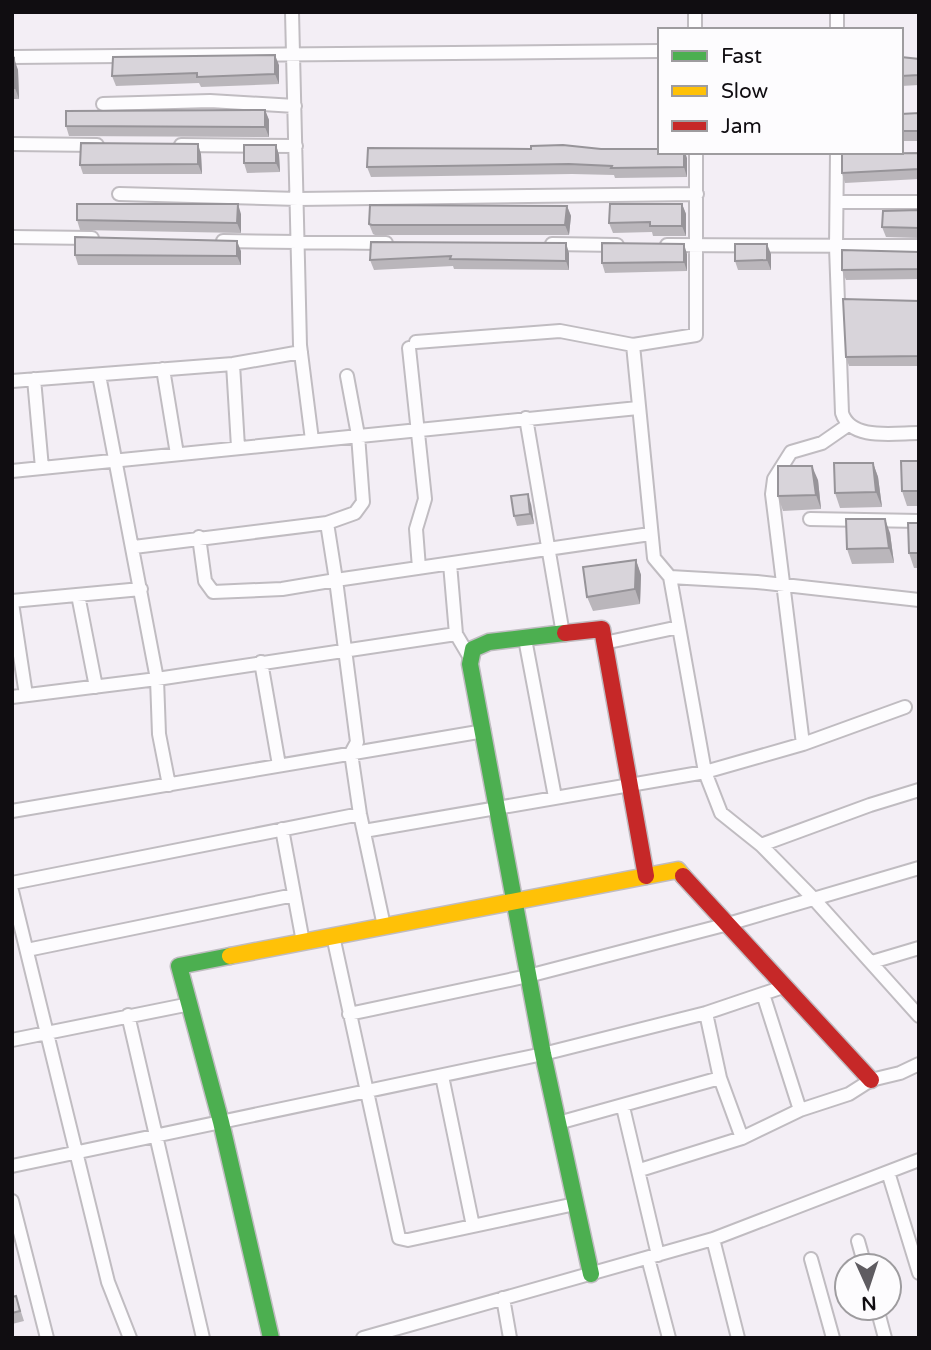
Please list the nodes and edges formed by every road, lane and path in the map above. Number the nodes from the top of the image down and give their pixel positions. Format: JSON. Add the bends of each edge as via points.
{"nodes":[{"id":1,"x":292,"y":12,"type":"edge"},
{"id":2,"x":658,"y":51,"type":"edge"},
{"id":3,"x":294,"y":52,"type":"junction"},
{"id":4,"x":12,"y":57,"type":"edge"},
{"id":5,"x":103,"y":104,"type":"dead end"},
{"id":6,"x":295,"y":106,"type":"junction"},
{"id":7,"x":12,"y":144,"type":"edge"},
{"id":8,"x":107,"y":145,"type":"edge"},
{"id":9,"x":161,"y":145,"type":"edge"},
{"id":10,"x":296,"y":146,"type":"junction"},
{"id":11,"x":696,"y":154,"type":"edge"},
{"id":12,"x":837,"y":154,"type":"edge"},
{"id":13,"x":844,"y":154,"type":"edge"},
{"id":14,"x":851,"y":155,"type":"edge"},
{"id":15,"x":119,"y":194,"type":"dead end"},
{"id":16,"x":697,"y":194,"type":"junction"},
{"id":17,"x":298,"y":199,"type":"junction"},
{"id":18,"x":838,"y":202,"type":"junction"},
{"id":19,"x":919,"y":202,"type":"edge"},
{"id":20,"x":12,"y":237,"type":"edge"},
{"id":21,"x":110,"y":239,"type":"edge"},
{"id":22,"x":208,"y":241,"type":"edge"},
{"id":23,"x":299,"y":243,"type":"junction"},
{"id":24,"x":395,"y":243,"type":"edge"},
{"id":25,"x":533,"y":244,"type":"edge"},
{"id":26,"x":629,"y":245,"type":"edge"},
{"id":27,"x":656,"y":245,"type":"edge"},
{"id":28,"x":698,"y":245,"type":"junction"},
{"id":29,"x":919,"y":246,"type":"edge"},
{"id":30,"x":836,"y":247,"type":"junction"},
{"id":31,"x":633,"y":345,"type":"junction"},
{"id":32,"x":301,"y":352,"type":"junction"},
{"id":33,"x":233,"y":364,"type":"junction"},
{"id":34,"x":163,"y":369,"type":"junction"},
{"id":35,"x":99,"y":375,"type":"junction"},
{"id":36,"x":347,"y":376,"type":"dead end"},
{"id":37,"x":34,"y":379,"type":"junction"},
{"id":38,"x":12,"y":381,"type":"edge"},
{"id":39,"x":638,"y":408,"type":"junction"},
{"id":40,"x":526,"y":418,"type":"junction"},
{"id":41,"x":848,"y":425,"type":"junction"},
{"id":42,"x":416,"y":429,"type":"junction"},
{"id":43,"x":919,"y":433,"type":"edge"},
{"id":44,"x":358,"y":435,"type":"junction"},
{"id":45,"x":312,"y":440,"type":"junction"},
{"id":46,"x":239,"y":447,"type":"junction"},
{"id":47,"x":177,"y":454,"type":"junction"},
{"id":48,"x":113,"y":461,"type":"junction"},
{"id":49,"x":42,"y":468,"type":"junction"},
{"id":50,"x":12,"y":471,"type":"edge"},
{"id":51,"x":810,"y":519,"type":"dead end"},
{"id":52,"x":919,"y":521,"type":"edge"},
{"id":53,"x":327,"y":523,"type":"junction"},
{"id":54,"x":650,"y":534,"type":"junction"},
{"id":55,"x":199,"y":537,"type":"junction"},
{"id":56,"x":134,"y":547,"type":"junction"},
{"id":57,"x":549,"y":549,"type":"junction"},
{"id":58,"x":450,"y":564,"type":"junction"},
{"id":59,"x":419,"y":568,"type":"junction"},
{"id":60,"x":670,"y":577,"type":"junction"},
{"id":61,"x":336,"y":580,"type":"junction"},
{"id":62,"x":783,"y":585,"type":"junction"},
{"id":63,"x":141,"y":590,"type":"junction"},
{"id":64,"x":78,"y":595,"type":"junction"},
{"id":65,"x":919,"y":600,"type":"edge"},
{"id":66,"x":12,"y":602,"type":"edge"},
{"id":67,"x":679,"y":627,"type":"junction"},
{"id":68,"x":456,"y":634,"type":"junction"},
{"id":69,"x":564,"y":634,"type":"junction"},
{"id":70,"x":526,"y":639,"type":"junction"},
{"id":71,"x":604,"y":643,"type":"junction"},
{"id":72,"x":347,"y":650,"type":"junction"},
{"id":73,"x":469,"y":656,"type":"junction"},
{"id":74,"x":261,"y":662,"type":"junction"},
{"id":75,"x":157,"y":680,"type":"junction"},
{"id":76,"x":96,"y":687,"type":"junction"},
{"id":77,"x":26,"y":695,"type":"junction"},
{"id":78,"x":12,"y":697,"type":"edge"},
{"id":79,"x":905,"y":708,"type":"dead end"},
{"id":80,"x":484,"y":731,"type":"junction"},
{"id":81,"x":803,"y":744,"type":"junction"},
{"id":82,"x":351,"y":752,"type":"junction"},
{"id":83,"x":279,"y":765,"type":"junction"},
{"id":84,"x":705,"y":772,"type":"junction"},
{"id":85,"x":169,"y":785,"type":"junction"},
{"id":86,"x":628,"y":785,"type":"junction"},
{"id":87,"x":919,"y":790,"type":"edge"},
{"id":88,"x":555,"y":797,"type":"junction"},
{"id":89,"x":498,"y":806,"type":"junction"},
{"id":90,"x":12,"y":811,"type":"edge"},
{"id":91,"x":360,"y":814,"type":"junction"},
{"id":92,"x":282,"y":829,"type":"junction"},
{"id":93,"x":364,"y":831,"type":"junction"},
{"id":94,"x":761,"y":845,"type":"junction"},
{"id":95,"x":919,"y":868,"type":"edge"},
{"id":96,"x":646,"y":876,"type":"junction"},
{"id":97,"x":12,"y":883,"type":"edge"},
{"id":98,"x":12,"y":891,"type":"edge"},
{"id":99,"x":294,"y":895,"type":"junction"},
{"id":100,"x":813,"y":898,"type":"junction"},
{"id":101,"x":515,"y":901,"type":"junction"},
{"id":102,"x":728,"y":924,"type":"junction"},
{"id":103,"x":384,"y":926,"type":"junction"},
{"id":104,"x":333,"y":936,"type":"junction"},
{"id":105,"x":303,"y":942,"type":"junction"},
{"id":106,"x":919,"y":947,"type":"edge"},
{"id":107,"x":27,"y":950,"type":"junction"},
{"id":108,"x":872,"y":962,"type":"junction"},
{"id":109,"x":528,"y":976,"type":"junction"},
{"id":110,"x":783,"y":987,"type":"junction"},
{"id":111,"x":763,"y":994,"type":"junction"},
{"id":112,"x":190,"y":1004,"type":"junction"},
{"id":113,"x":706,"y":1013,"type":"junction"},
{"id":114,"x":349,"y":1014,"type":"junction"},
{"id":115,"x":128,"y":1015,"type":"junction"},
{"id":116,"x":919,"y":1016,"type":"edge"},
{"id":117,"x":48,"y":1033,"type":"junction"},
{"id":118,"x":12,"y":1040,"type":"edge"},
{"id":119,"x":542,"y":1054,"type":"junction"},
{"id":120,"x":919,"y":1064,"type":"edge"},
{"id":121,"x":442,"y":1076,"type":"junction"},
{"id":122,"x":720,"y":1078,"type":"junction"},
{"id":123,"x":871,"y":1080,"type":"junction"},
{"id":124,"x":366,"y":1092,"type":"junction"},
{"id":125,"x":622,"y":1107,"type":"junction"},
{"id":126,"x":800,"y":1110,"type":"junction"},
{"id":127,"x":221,"y":1122,"type":"junction"},
{"id":128,"x":558,"y":1123,"type":"junction"},
{"id":129,"x":155,"y":1138,"type":"junction"},
{"id":130,"x":742,"y":1138,"type":"junction"},
{"id":131,"x":79,"y":1154,"type":"junction"},
{"id":132,"x":919,"y":1160,"type":"edge"},
{"id":133,"x":12,"y":1166,"type":"edge"},
{"id":134,"x":640,"y":1170,"type":"junction"},
{"id":135,"x":888,"y":1172,"type":"junction"},
{"id":136,"x":12,"y":1201,"type":"edge"},
{"id":137,"x":575,"y":1205,"type":"junction"},
{"id":138,"x":473,"y":1226,"type":"junction"},
{"id":139,"x":713,"y":1239,"type":"junction"},
{"id":140,"x":858,"y":1241,"type":"dead end"},
{"id":141,"x":861,"y":1252,"type":"edge"},
{"id":142,"x":653,"y":1256,"type":"junction"},
{"id":143,"x":811,"y":1259,"type":"dead end"},
{"id":144,"x":919,"y":1273,"type":"edge"},
{"id":145,"x":590,"y":1274,"type":"junction"},
{"id":146,"x":503,"y":1298,"type":"junction"},
{"id":147,"x":408,"y":1332,"type":"edge"},
{"id":148,"x":47,"y":1338,"type":"edge"},
{"id":149,"x":130,"y":1338,"type":"edge"},
{"id":150,"x":203,"y":1338,"type":"edge"},
{"id":151,"x":271,"y":1338,"type":"edge"},
{"id":152,"x":363,"y":1338,"type":"edge"},
{"id":153,"x":510,"y":1338,"type":"edge"},
{"id":154,"x":669,"y":1338,"type":"edge"},
{"id":155,"x":738,"y":1338,"type":"edge"},
{"id":156,"x":833,"y":1338,"type":"edge"}],
"edges":[{"from":1,"to":3,"type":"street"},
{"from":2,"to":3,"type":"street"},
{"from":3,"to":4,"type":"street"},
{"from":3,"to":6,"type":"street"},
{"from":5,"to":6,"type":"street","via":[[210,101]]},
{"from":6,"to":10,"type":"street"},
{"from":7,"to":8,"type":"street"},
{"from":9,"to":10,"type":"street"},
{"from":10,"to":17,"type":"street"},
{"from":11,"to":16,"type":"street"},
{"from":12,"to":18,"type":"street"},
{"from":13,"to":14,"type":"street"},
{"from":15,"to":17,"type":"street"},
{"from":16,"to":17,"type":"street"},
{"from":16,"to":28,"type":"street"},
{"from":17,"to":23,"type":"street"},
{"from":18,"to":19,"type":"street"},
{"from":18,"to":30,"type":"street"},
{"from":20,"to":21,"type":"street"},
{"from":22,"to":23,"type":"street"},
{"from":23,"to":24,"type":"street"},
{"from":23,"to":32,"type":"street"},
{"from":25,"to":26,"type":"street"},
{"from":27,"to":28,"type":"street"},
{"from":28,"to":30,"type":"street"},
{"from":28,"to":31,"type":"street","via":[[695,335]]},
{"from":29,"to":30,"type":"street"},
{"from":30,"to":41,"type":"street","via":[[842,413]]},
{"from":31,"to":39,"type":"street"},
{"from":31,"to":42,"type":"street","via":[[560,331],[412,345]]},
{"from":32,"to":33,"type":"street"},
{"from":32,"to":45,"type":"street"},
{"from":33,"to":34,"type":"street"},
{"from":33,"to":46,"type":"street"},
{"from":34,"to":35,"type":"street"},
{"from":34,"to":47,"type":"street"},
{"from":35,"to":37,"type":"street"},
{"from":35,"to":48,"type":"street"},
{"from":36,"to":44,"type":"street"},
{"from":37,"to":38,"type":"street"},
{"from":37,"to":49,"type":"street"},
{"from":39,"to":40,"type":"street"},
{"from":39,"to":54,"type":"street"},
{"from":40,"to":42,"type":"street"},
{"from":40,"to":57,"type":"street"},
{"from":41,"to":43,"type":"street","via":[[870,433]]},
{"from":41,"to":62,"type":"street","via":[[822,443],[791,452],[774,479],[773,517]]},
{"from":42,"to":44,"type":"street"},
{"from":42,"to":59,"type":"street","via":[[425,499],[416,529]]},
{"from":44,"to":45,"type":"street"},
{"from":44,"to":53,"type":"street","via":[[363,502],[355,513]]},
{"from":45,"to":46,"type":"street"},
{"from":46,"to":47,"type":"street"},
{"from":47,"to":48,"type":"street"},
{"from":48,"to":49,"type":"street"},
{"from":48,"to":56,"type":"street"},
{"from":49,"to":50,"type":"street"},
{"from":51,"to":52,"type":"street"},
{"from":53,"to":55,"type":"street"},
{"from":53,"to":61,"type":"street"},
{"from":54,"to":57,"type":"street"},
{"from":54,"to":60,"type":"street","via":[[654,558]]},
{"from":55,"to":56,"type":"street"},
{"from":55,"to":61,"type":"street","via":[[205,581],[213,592],[282,589]]},
{"from":56,"to":63,"type":"street"},
{"from":57,"to":58,"type":"street"},
{"from":57,"to":69,"type":"street"},
{"from":58,"to":59,"type":"street"},
{"from":58,"to":68,"type":"street"},
{"from":59,"to":61,"type":"street"},
{"from":60,"to":62,"type":"street"},
{"from":60,"to":67,"type":"street"},
{"from":61,"to":72,"type":"street"},
{"from":62,"to":65,"type":"street"},
{"from":62,"to":81,"type":"street"},
{"from":63,"to":64,"type":"street"},
{"from":63,"to":75,"type":"street"},
{"from":64,"to":66,"type":"street"},
{"from":64,"to":76,"type":"street"},
{"from":66,"to":77,"type":"street"},
{"from":67,"to":71,"type":"street"},
{"from":67,"to":84,"type":"street"},
{"from":68,"to":72,"type":"street"},
{"from":68,"to":73,"type":"street"},
{"from":69,"to":70,"type":"street"},
{"from":69,"to":71,"type":"street","via":[[602,629]]},
{"from":70,"to":73,"type":"street","via":[[479,645]]},
{"from":70,"to":88,"type":"street"},
{"from":71,"to":86,"type":"street"},
{"from":72,"to":74,"type":"street"},
{"from":72,"to":82,"type":"street","via":[[358,742]]},
{"from":73,"to":80,"type":"street"},
{"from":74,"to":75,"type":"street"},
{"from":74,"to":83,"type":"street"},
{"from":75,"to":76,"type":"street"},
{"from":75,"to":85,"type":"street","via":[[159,734]]},
{"from":76,"to":77,"type":"street"},
{"from":77,"to":78,"type":"street"},
{"from":79,"to":81,"type":"street"},
{"from":80,"to":82,"type":"street"},
{"from":80,"to":89,"type":"street"},
{"from":81,"to":84,"type":"street"},
{"from":82,"to":83,"type":"street"},
{"from":82,"to":91,"type":"street"},
{"from":83,"to":85,"type":"street"},
{"from":84,"to":86,"type":"street"},
{"from":84,"to":94,"type":"street","via":[[721,813]]},
{"from":85,"to":90,"type":"street"},
{"from":86,"to":88,"type":"street"},
{"from":86,"to":96,"type":"street"},
{"from":87,"to":94,"type":"street"},
{"from":88,"to":89,"type":"street"},
{"from":89,"to":93,"type":"street"},
{"from":89,"to":101,"type":"street"},
{"from":91,"to":92,"type":"street"},
{"from":91,"to":93,"type":"street"},
{"from":92,"to":97,"type":"street"},
{"from":92,"to":99,"type":"street"},
{"from":93,"to":103,"type":"street"},
{"from":94,"to":100,"type":"street"},
{"from":95,"to":100,"type":"street"},
{"from":96,"to":101,"type":"street"},
{"from":96,"to":102,"type":"street","via":[[678,870]]},
{"from":98,"to":107,"type":"street"},
{"from":99,"to":105,"type":"street"},
{"from":99,"to":107,"type":"street"},
{"from":100,"to":102,"type":"street"},
{"from":100,"to":108,"type":"street"},
{"from":101,"to":103,"type":"street"},
{"from":101,"to":109,"type":"street"},
{"from":102,"to":109,"type":"street"},
{"from":102,"to":110,"type":"street"},
{"from":103,"to":104,"type":"street"},
{"from":104,"to":105,"type":"street"},
{"from":104,"to":114,"type":"street"},
{"from":105,"to":112,"type":"street","via":[[179,966]]},
{"from":106,"to":108,"type":"street"},
{"from":107,"to":117,"type":"street"},
{"from":108,"to":116,"type":"street"},
{"from":109,"to":114,"type":"street"},
{"from":109,"to":119,"type":"street"},
{"from":110,"to":111,"type":"street"},
{"from":110,"to":123,"type":"street"},
{"from":111,"to":113,"type":"street"},
{"from":111,"to":126,"type":"street"},
{"from":112,"to":115,"type":"street"},
{"from":112,"to":127,"type":"street"},
{"from":113,"to":119,"type":"street"},
{"from":113,"to":122,"type":"street"},
{"from":114,"to":124,"type":"street"},
{"from":115,"to":117,"type":"street"},
{"from":115,"to":129,"type":"street"},
{"from":117,"to":118,"type":"street"},
{"from":117,"to":131,"type":"street"},
{"from":119,"to":121,"type":"street"},
{"from":119,"to":128,"type":"street"},
{"from":120,"to":123,"type":"street"},
{"from":121,"to":124,"type":"street"},
{"from":121,"to":138,"type":"street"},
{"from":122,"to":125,"type":"street"},
{"from":122,"to":130,"type":"street"},
{"from":123,"to":126,"type":"street","via":[[849,1094]]},
{"from":124,"to":127,"type":"street"},
{"from":124,"to":138,"type":"street","via":[[399,1238]]},
{"from":125,"to":128,"type":"street"},
{"from":125,"to":134,"type":"street"},
{"from":126,"to":130,"type":"street"},
{"from":127,"to":129,"type":"street"},
{"from":127,"to":151,"type":"street"},
{"from":128,"to":137,"type":"street"},
{"from":129,"to":131,"type":"street"},
{"from":129,"to":150,"type":"street"},
{"from":130,"to":134,"type":"street"},
{"from":131,"to":133,"type":"street"},
{"from":131,"to":149,"type":"street","via":[[108,1282]]},
{"from":132,"to":135,"type":"street"},
{"from":134,"to":142,"type":"street"},
{"from":135,"to":139,"type":"street"},
{"from":135,"to":144,"type":"street"},
{"from":136,"to":148,"type":"street"},
{"from":137,"to":138,"type":"street"},
{"from":137,"to":145,"type":"street"},
{"from":139,"to":142,"type":"street"},
{"from":139,"to":155,"type":"street"},
{"from":140,"to":141,"type":"street"},
{"from":142,"to":145,"type":"street"},
{"from":142,"to":154,"type":"street"},
{"from":143,"to":156,"type":"street"},
{"from":145,"to":146,"type":"street"},
{"from":146,"to":147,"type":"street"},
{"from":146,"to":153,"type":"street"},
{"from":147,"to":152,"type":"street"}]}
